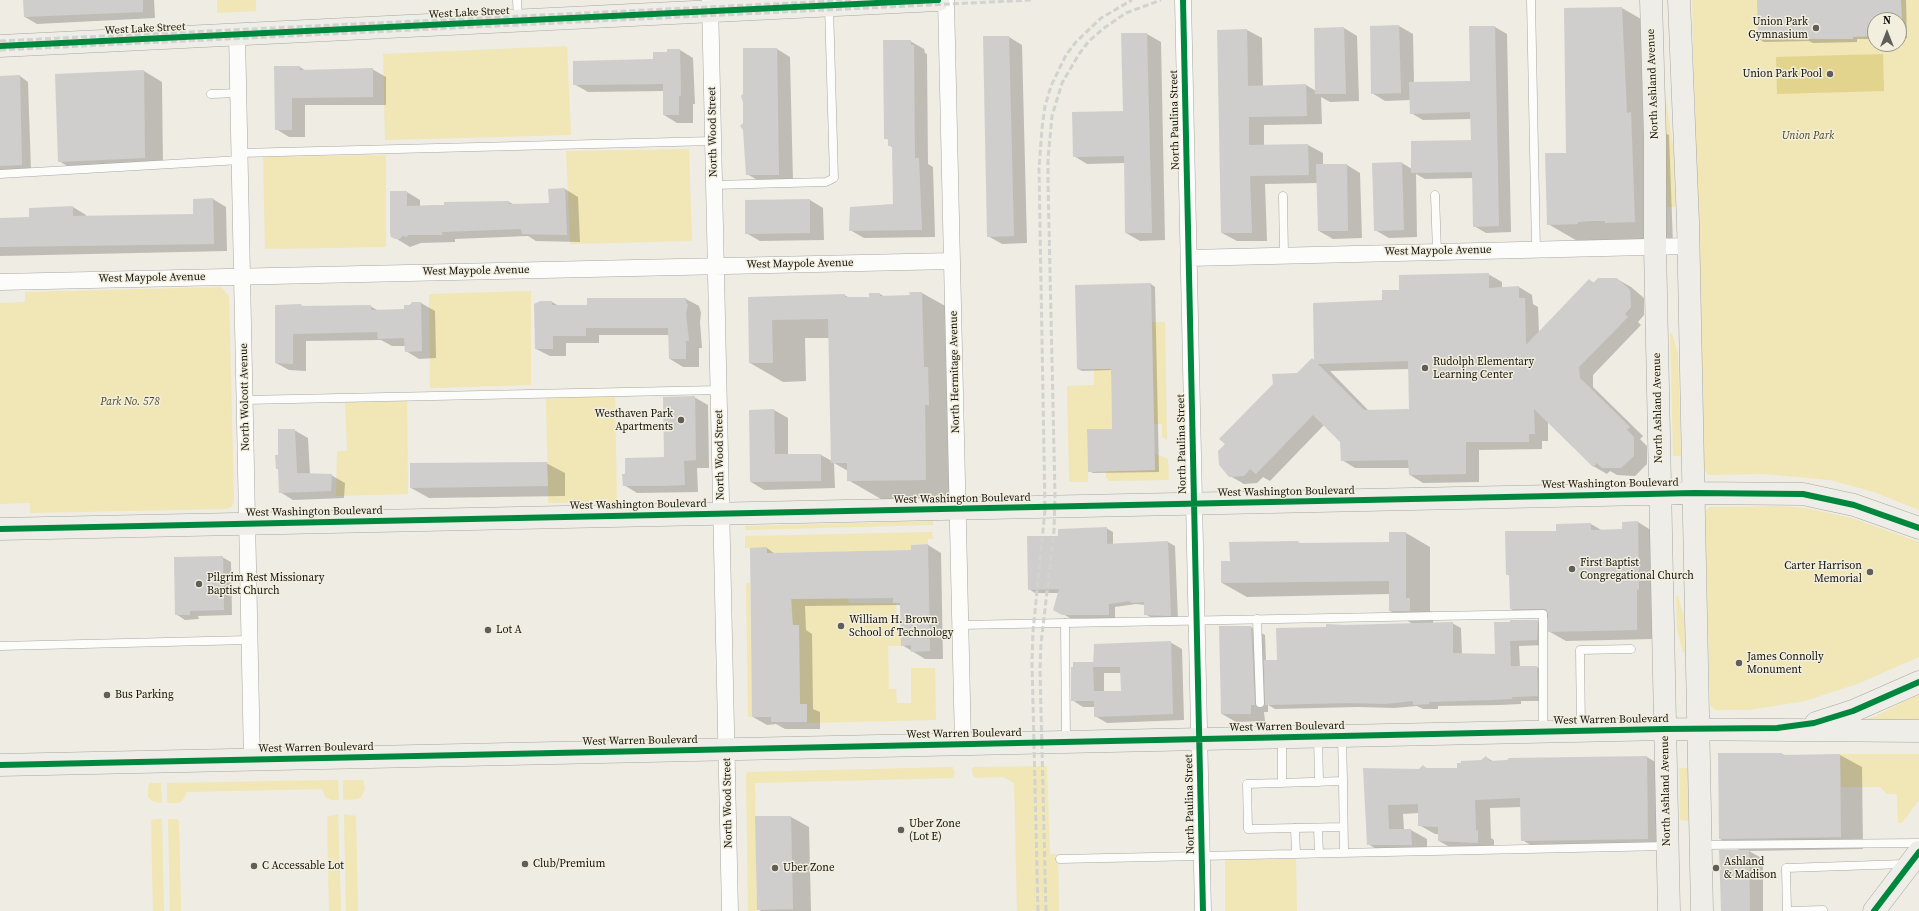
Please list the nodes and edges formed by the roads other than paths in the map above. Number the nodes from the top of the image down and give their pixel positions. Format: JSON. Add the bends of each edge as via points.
{"nodes":[{"id":1,"x":938,"y":0,"type":"edge"},
{"id":2,"x":946,"y":0,"type":"edge"},
{"id":3,"x":1183,"y":0,"type":"edge"},
{"id":4,"x":1531,"y":0,"type":"edge"},
{"id":5,"x":1651,"y":0,"type":"edge"},
{"id":6,"x":1662,"y":0,"type":"edge"},
{"id":7,"x":1679,"y":0,"type":"edge"},
{"id":8,"x":884,"y":1,"type":"edge"},
{"id":9,"x":710,"y":6,"type":"edge"},
{"id":10,"x":829,"y":6,"type":"junction"},
{"id":11,"x":517,"y":10,"type":"edge"},
{"id":12,"x":237,"y":34,"type":"junction"},
{"id":13,"x":0,"y":46,"type":"edge"},
{"id":14,"x":239,"y":92,"type":"junction"},
{"id":15,"x":211,"y":94,"type":"dead end"},
{"id":16,"x":1683,"y":123,"type":"junction"},
{"id":17,"x":713,"y":141,"type":"junction"},
{"id":18,"x":240,"y":156,"type":"junction"},
{"id":19,"x":0,"y":174,"type":"edge"},
{"id":20,"x":714,"y":185,"type":"junction"},
{"id":21,"x":1435,"y":194,"type":"dead end"},
{"id":22,"x":1283,"y":196,"type":"dead end"},
{"id":23,"x":1688,"y":246,"type":"junction"},
{"id":24,"x":1655,"y":247,"type":"junction"},
{"id":25,"x":1536,"y":249,"type":"junction"},
{"id":26,"x":1437,"y":252,"type":"junction"},
{"id":27,"x":1284,"y":255,"type":"junction"},
{"id":28,"x":1189,"y":258,"type":"junction"},
{"id":29,"x":952,"y":261,"type":"junction"},
{"id":30,"x":716,"y":266,"type":"junction"},
{"id":31,"x":242,"y":276,"type":"junction"},
{"id":32,"x":0,"y":282,"type":"edge"},
{"id":33,"x":719,"y":390,"type":"junction"},
{"id":34,"x":245,"y":400,"type":"junction"},
{"id":35,"x":1660,"y":493,"type":"junction"},
{"id":36,"x":1694,"y":493,"type":"junction"},
{"id":37,"x":1194,"y":504,"type":"junction"},
{"id":38,"x":958,"y":509,"type":"junction"},
{"id":39,"x":721,"y":514,"type":"junction"},
{"id":40,"x":247,"y":523,"type":"junction"},
{"id":41,"x":1919,"y":528,"type":"edge"},
{"id":42,"x":0,"y":529,"type":"edge"},
{"id":43,"x":1196,"y":620,"type":"junction"},
{"id":44,"x":1257,"y":620,"type":"junction"},
{"id":45,"x":1064,"y":623,"type":"junction"},
{"id":46,"x":960,"y":625,"type":"junction"},
{"id":47,"x":250,"y":640,"type":"junction"},
{"id":48,"x":0,"y":646,"type":"edge"},
{"id":49,"x":1631,"y":649,"type":"dead end"},
{"id":50,"x":1919,"y":682,"type":"edge"},
{"id":51,"x":1260,"y":703,"type":"dead end"},
{"id":52,"x":1665,"y":728,"type":"junction"},
{"id":53,"x":1777,"y":728,"type":"junction"},
{"id":54,"x":1698,"y":729,"type":"junction"},
{"id":55,"x":1581,"y":730,"type":"junction"},
{"id":56,"x":1544,"y":731,"type":"junction"},
{"id":57,"x":1919,"y":731,"type":"edge"},
{"id":58,"x":1318,"y":736,"type":"junction"},
{"id":59,"x":1342,"y":736,"type":"junction"},
{"id":60,"x":1282,"y":737,"type":"junction"},
{"id":61,"x":1199,"y":739,"type":"junction"},
{"id":62,"x":1066,"y":742,"type":"junction"},
{"id":63,"x":962,"y":744,"type":"junction"},
{"id":64,"x":727,"y":749,"type":"junction"},
{"id":65,"x":252,"y":760,"type":"junction"},
{"id":66,"x":0,"y":765,"type":"edge"},
{"id":67,"x":1343,"y":781,"type":"junction"},
{"id":68,"x":1319,"y":782,"type":"junction"},
{"id":69,"x":1282,"y":783,"type":"junction"},
{"id":70,"x":1343,"y":827,"type":"junction"},
{"id":71,"x":1295,"y":828,"type":"junction"},
{"id":72,"x":1318,"y":828,"type":"junction"},
{"id":73,"x":1919,"y":843,"type":"edge"},
{"id":74,"x":1701,"y":845,"type":"junction"},
{"id":75,"x":1667,"y":846,"type":"junction"},
{"id":76,"x":1319,"y":852,"type":"junction"},
{"id":77,"x":1344,"y":852,"type":"junction"},
{"id":78,"x":1296,"y":854,"type":"junction"},
{"id":79,"x":1201,"y":855,"type":"junction"},
{"id":80,"x":1915,"y":858,"type":"edge"},
{"id":81,"x":1060,"y":859,"type":"dead end"},
{"id":82,"x":1823,"y":910,"type":"edge"},
{"id":83,"x":730,"y":911,"type":"edge"},
{"id":84,"x":1203,"y":911,"type":"edge"},
{"id":85,"x":1669,"y":911,"type":"edge"},
{"id":86,"x":1702,"y":911,"type":"edge"},
{"id":87,"x":1874,"y":911,"type":"edge"}],
"edges":[{"from":1,"to":8,"type":"street","name":"West Lake Street"},
{"from":2,"to":29,"type":"street","name":"North Hermitage Avenue"},
{"from":3,"to":28,"type":"street","name":"North Paulina Street"},
{"from":4,"to":25,"type":"lane"},
{"from":5,"to":24,"type":"street","name":"North Ashland Avenue"},
{"from":6,"to":16,"type":"street","name":"North Ashland Avenue","via":[[1662,24],[1670,89]]},
{"from":7,"to":16,"type":"street","name":"North Ashland Avenue"},
{"from":8,"to":10,"type":"street","name":"West Lake Street"},
{"from":9,"to":10,"type":"street","name":"West Lake Street"},
{"from":9,"to":11,"type":"street","name":"West Lake Street"},
{"from":9,"to":17,"type":"street","name":"North Wood Street"},
{"from":10,"to":20,"type":"lane","via":[[834,178],[826,182]]},
{"from":11,"to":12,"type":"street","name":"West Lake Street"},
{"from":12,"to":13,"type":"street","name":"West Lake Street"},
{"from":12,"to":14,"type":"street","name":"North Wolcott Avenue"},
{"from":14,"to":15,"type":"lane"},
{"from":14,"to":18,"type":"street","name":"North Wolcott Avenue"},
{"from":16,"to":23,"type":"street","name":"North Ashland Avenue"},
{"from":17,"to":18,"type":"lane"},
{"from":17,"to":20,"type":"street","name":"North Wood Street"},
{"from":18,"to":19,"type":"lane"},
{"from":18,"to":31,"type":"street","name":"North Wolcott Avenue"},
{"from":20,"to":30,"type":"street","name":"North Wood Street"},
{"from":21,"to":26,"type":"lane"},
{"from":22,"to":27,"type":"lane"},
{"from":23,"to":24,"type":"street","name":"West Maypole Avenue"},
{"from":23,"to":36,"type":"street","name":"North Ashland Avenue"},
{"from":24,"to":25,"type":"street","name":"West Maypole Avenue"},
{"from":24,"to":35,"type":"street","name":"North Ashland Avenue"},
{"from":25,"to":26,"type":"street","name":"West Maypole Avenue"},
{"from":26,"to":27,"type":"street","name":"West Maypole Avenue"},
{"from":27,"to":28,"type":"street","name":"West Maypole Avenue"},
{"from":28,"to":37,"type":"street","name":"North Paulina Street"},
{"from":29,"to":30,"type":"street","name":"West Maypole Avenue"},
{"from":29,"to":38,"type":"street","name":"North Hermitage Avenue"},
{"from":30,"to":31,"type":"street","name":"West Maypole Avenue"},
{"from":30,"to":33,"type":"street","name":"North Wood Street"},
{"from":31,"to":32,"type":"street","name":"West Maypole Avenue"},
{"from":31,"to":34,"type":"street","name":"North Wolcott Avenue"},
{"from":33,"to":34,"type":"lane"},
{"from":33,"to":39,"type":"street","name":"North Wood Street"},
{"from":34,"to":40,"type":"street","name":"North Wolcott Avenue"},
{"from":35,"to":36,"type":"street","name":"West Washington Boulevard"},
{"from":35,"to":37,"type":"street","name":"West Washington Boulevard"},
{"from":35,"to":52,"type":"street","name":"North Ashland Avenue"},
{"from":36,"to":41,"type":"street","name":"West Washington Boulevard","via":[[1803,494],[1854,505]]},
{"from":36,"to":54,"type":"street","name":"North Ashland Avenue"},
{"from":37,"to":38,"type":"street","name":"West Washington Boulevard"},
{"from":37,"to":43,"type":"street","name":"North Paulina Street"},
{"from":38,"to":39,"type":"street","name":"West Washington Boulevard"},
{"from":38,"to":46,"type":"street","name":"North Hermitage Avenue"},
{"from":39,"to":40,"type":"street","name":"West Washington Boulevard"},
{"from":39,"to":64,"type":"street","name":"North Wood Street"},
{"from":40,"to":42,"type":"street","name":"West Washington Boulevard"},
{"from":40,"to":47,"type":"street","name":"North Wolcott Avenue"},
{"from":43,"to":44,"type":"lane"},
{"from":43,"to":45,"type":"lane"},
{"from":43,"to":61,"type":"street","name":"North Paulina Street"},
{"from":44,"to":51,"type":"lane"},
{"from":44,"to":56,"type":"lane","via":[[1542,614]]},
{"from":45,"to":46,"type":"lane"},
{"from":45,"to":62,"type":"lane"},
{"from":46,"to":63,"type":"street","name":"North Hermitage Avenue"},
{"from":47,"to":48,"type":"lane"},
{"from":47,"to":65,"type":"street","name":"North Wolcott Avenue"},
{"from":49,"to":55,"type":"lane","via":[[1580,650]]},
{"from":50,"to":53,"type":"street","name":"West Warren Boulevard","via":[[1854,711],[1814,723]]},
{"from":52,"to":54,"type":"street","name":"West Warren Boulevard"},
{"from":52,"to":55,"type":"street","name":"West Warren Boulevard"},
{"from":52,"to":75,"type":"street","name":"North Ashland Avenue"},
{"from":53,"to":54,"type":"street","name":"West Warren Boulevard"},
{"from":53,"to":57,"type":"street","name":"West Warren Boulevard"},
{"from":54,"to":74,"type":"street","name":"North Ashland Avenue"},
{"from":55,"to":56,"type":"street","name":"West Warren Boulevard"},
{"from":56,"to":59,"type":"street","name":"West Warren Boulevard"},
{"from":58,"to":59,"type":"street","name":"West Warren Boulevard"},
{"from":58,"to":60,"type":"street","name":"West Warren Boulevard"},
{"from":58,"to":68,"type":"lane"},
{"from":59,"to":67,"type":"lane"},
{"from":60,"to":61,"type":"street","name":"West Warren Boulevard"},
{"from":60,"to":69,"type":"lane"},
{"from":61,"to":62,"type":"street","name":"West Warren Boulevard"},
{"from":61,"to":79,"type":"street","name":"North Paulina Street"},
{"from":62,"to":63,"type":"street","name":"West Warren Boulevard"},
{"from":63,"to":64,"type":"street","name":"West Warren Boulevard"},
{"from":64,"to":65,"type":"street","name":"West Warren Boulevard"},
{"from":64,"to":83,"type":"street","name":"North Wood Street"},
{"from":65,"to":66,"type":"street","name":"West Warren Boulevard"},
{"from":67,"to":68,"type":"lane"},
{"from":67,"to":70,"type":"lane"},
{"from":68,"to":69,"type":"lane"},
{"from":69,"to":71,"type":"lane","via":[[1247,784],[1248,830]]},
{"from":70,"to":72,"type":"lane"},
{"from":70,"to":77,"type":"lane"},
{"from":71,"to":72,"type":"lane"},
{"from":71,"to":78,"type":"lane"},
{"from":72,"to":76,"type":"lane"},
{"from":73,"to":74,"type":"lane"},
{"from":74,"to":86,"type":"street","name":"North Ashland Avenue"},
{"from":75,"to":77,"type":"lane"},
{"from":75,"to":85,"type":"street","name":"North Ashland Avenue"},
{"from":76,"to":77,"type":"lane"},
{"from":76,"to":78,"type":"lane"},
{"from":78,"to":79,"type":"lane"},
{"from":79,"to":81,"type":"lane"},
{"from":79,"to":84,"type":"street","name":"North Paulina Street"},
{"from":80,"to":82,"type":"lane","via":[[1786,868],[1788,910]]},
{"from":80,"to":87,"type":"street"}]}
